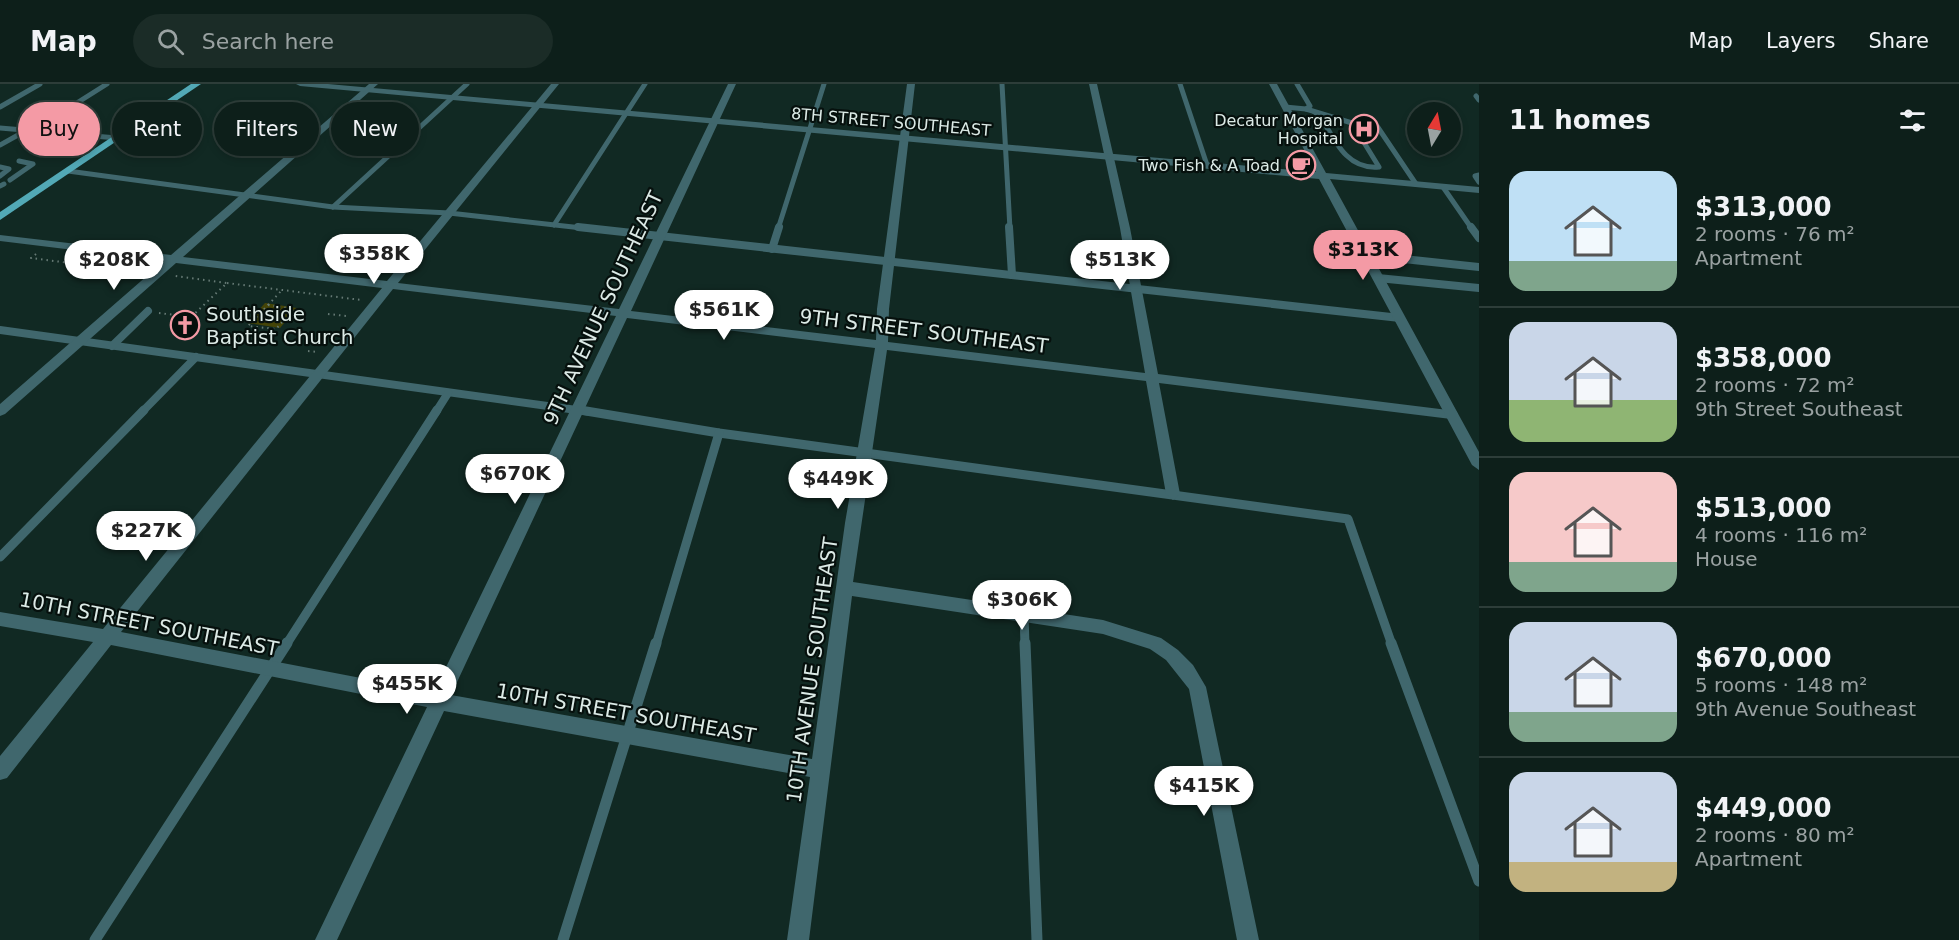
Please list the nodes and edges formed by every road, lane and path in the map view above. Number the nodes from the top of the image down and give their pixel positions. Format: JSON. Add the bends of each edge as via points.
{"nodes":[{"id":1,"x":40,"y":84,"type":"edge"},
{"id":2,"x":107,"y":84,"type":"edge"},
{"id":3,"x":197,"y":84,"type":"edge"},
{"id":4,"x":300,"y":84,"type":"edge"},
{"id":5,"x":467,"y":84,"type":"edge"},
{"id":6,"x":555,"y":84,"type":"edge"},
{"id":7,"x":645,"y":84,"type":"edge"},
{"id":8,"x":732,"y":84,"type":"edge"},
{"id":9,"x":824,"y":84,"type":"edge"},
{"id":10,"x":911,"y":84,"type":"edge"},
{"id":11,"x":1002,"y":84,"type":"edge"},
{"id":12,"x":1093,"y":84,"type":"edge"},
{"id":13,"x":1180,"y":84,"type":"edge"},
{"id":14,"x":1273,"y":84,"type":"edge"},
{"id":15,"x":1297,"y":84,"type":"edge"},
{"id":16,"x":332,"y":85,"type":"edge"},
{"id":17,"x":370,"y":87,"type":"edge"},
{"id":18,"x":453,"y":98,"type":"junction"},
{"id":19,"x":78,"y":102,"type":"edge"},
{"id":20,"x":170,"y":102,"type":"edge"},
{"id":21,"x":538,"y":105,"type":"junction"},
{"id":22,"x":0,"y":107,"type":"edge"},
{"id":23,"x":1285,"y":107,"type":"junction"},
{"id":24,"x":1306,"y":109,"type":"junction"},
{"id":25,"x":1314,"y":112,"type":"junction"},
{"id":26,"x":626,"y":113,"type":"junction"},
{"id":27,"x":715,"y":121,"type":"junction"},
{"id":28,"x":1377,"y":126,"type":"dead end"},
{"id":29,"x":0,"y":128,"type":"edge"},
{"id":30,"x":18,"y":129,"type":"edge"},
{"id":31,"x":810,"y":130,"type":"junction"},
{"id":32,"x":18,"y":135,"type":"edge"},
{"id":33,"x":905,"y":138,"type":"junction"},
{"id":34,"x":112,"y":141,"type":"edge"},
{"id":35,"x":0,"y":145,"type":"edge"},
{"id":36,"x":1006,"y":147,"type":"junction"},
{"id":37,"x":1107,"y":156,"type":"junction"},
{"id":38,"x":19,"y":161,"type":"dead end"},
{"id":39,"x":1207,"y":165,"type":"junction"},
{"id":40,"x":0,"y":167,"type":"edge"},
{"id":41,"x":68,"y":171,"type":"junction"},
{"id":42,"x":2,"y":175,"type":"edge"},
{"id":43,"x":18,"y":175,"type":"junction"},
{"id":44,"x":1479,"y":175,"type":"edge"},
{"id":45,"x":1322,"y":176,"type":"junction"},
{"id":46,"x":1479,"y":182,"type":"edge"},
{"id":47,"x":5,"y":184,"type":"edge"},
{"id":48,"x":1416,"y":184,"type":"junction"},
{"id":49,"x":1443,"y":187,"type":"junction"},
{"id":50,"x":1479,"y":190,"type":"edge"},
{"id":51,"x":247,"y":194,"type":"junction"},
{"id":52,"x":333,"y":207,"type":"junction"},
{"id":53,"x":449,"y":213,"type":"junction"},
{"id":54,"x":0,"y":216,"type":"edge"},
{"id":55,"x":554,"y":225,"type":"junction"},
{"id":56,"x":660,"y":237,"type":"junction"},
{"id":57,"x":0,"y":238,"type":"edge"},
{"id":58,"x":1479,"y":238,"type":"edge"},
{"id":59,"x":49,"y":244,"type":"junction"},
{"id":60,"x":772,"y":249,"type":"junction"},
{"id":61,"x":1366,"y":255,"type":"junction"},
{"id":62,"x":171,"y":259,"type":"junction"},
{"id":63,"x":890,"y":262,"type":"junction"},
{"id":64,"x":1479,"y":267,"type":"edge"},
{"id":65,"x":155,"y":274,"type":"junction"},
{"id":66,"x":1012,"y":275,"type":"junction"},
{"id":67,"x":1378,"y":278,"type":"junction"},
{"id":68,"x":227,"y":283,"type":"junction"},
{"id":69,"x":392,"y":286,"type":"junction"},
{"id":70,"x":1479,"y":288,"type":"edge"},
{"id":71,"x":1135,"y":289,"type":"junction"},
{"id":72,"x":282,"y":290,"type":"junction"},
{"id":73,"x":361,"y":300,"type":"dead end"},
{"id":74,"x":267,"y":305,"type":"junction"},
{"id":75,"x":148,"y":311,"type":"joint"},
{"id":76,"x":624,"y":314,"type":"junction"},
{"id":77,"x":1400,"y":318,"type":"junction"},
{"id":78,"x":0,"y":330,"type":"edge"},
{"id":79,"x":80,"y":342,"type":"junction"},
{"id":80,"x":882,"y":345,"type":"junction"},
{"id":81,"x":111,"y":346,"type":"junction"},
{"id":82,"x":196,"y":357,"type":"junction"},
{"id":83,"x":318,"y":373,"type":"junction"},
{"id":84,"x":1154,"y":378,"type":"junction"},
{"id":85,"x":448,"y":393,"type":"junction"},
{"id":86,"x":578,"y":410,"type":"junction"},
{"id":87,"x":0,"y":411,"type":"edge"},
{"id":88,"x":1451,"y":414,"type":"junction"},
{"id":89,"x":720,"y":433,"type":"junction"},
{"id":90,"x":864,"y":453,"type":"junction"},
{"id":91,"x":1479,"y":465,"type":"edge"},
{"id":92,"x":1173,"y":494,"type":"junction"},
{"id":93,"x":0,"y":557,"type":"edge"},
{"id":94,"x":846,"y":588,"type":"junction"},
{"id":95,"x":1024,"y":614,"type":"junction"},
{"id":96,"x":0,"y":619,"type":"edge"},
{"id":97,"x":108,"y":637,"type":"junction"},
{"id":98,"x":271,"y":671,"type":"junction"},
{"id":99,"x":438,"y":702,"type":"junction"},
{"id":100,"x":627,"y":735,"type":"junction"},
{"id":101,"x":820,"y":770,"type":"junction"},
{"id":102,"x":0,"y":771,"type":"edge"},
{"id":103,"x":1479,"y":881,"type":"edge"},
{"id":104,"x":95,"y":940,"type":"edge"},
{"id":105,"x":326,"y":940,"type":"edge"},
{"id":106,"x":563,"y":940,"type":"edge"},
{"id":107,"x":798,"y":940,"type":"edge"},
{"id":108,"x":1037,"y":940,"type":"edge"},
{"id":109,"x":1248,"y":940,"type":"edge"}],
"edges":[{"from":1,"to":22,"type":"lane"},
{"from":2,"to":19,"type":"lane"},
{"from":3,"to":20,"type":"main road"},
{"from":4,"to":16,"type":"street","name":"8TH STREET SOUTHEAST"},
{"from":5,"to":18,"type":"lane"},
{"from":6,"to":21,"type":"street"},
{"from":7,"to":26,"type":"lane"},
{"from":8,"to":27,"type":"street","name":"9TH AVENUE SOUTHEAST"},
{"from":9,"to":31,"type":"lane"},
{"from":10,"to":33,"type":"street","name":"10TH AVENUE SOUTHEAST"},
{"from":11,"to":36,"type":"lane"},
{"from":12,"to":37,"type":"street"},
{"from":13,"to":39,"type":"lane"},
{"from":14,"to":23,"type":"street"},
{"from":15,"to":24,"type":"lane","via":[[1310,106]]},
{"from":16,"to":17,"type":"street","name":"8TH STREET SOUTHEAST"},
{"from":17,"to":18,"type":"street","name":"8TH STREET SOUTHEAST"},
{"from":17,"to":51,"type":"street"},
{"from":18,"to":21,"type":"street","name":"8TH STREET SOUTHEAST"},
{"from":18,"to":52,"type":"lane"},
{"from":21,"to":26,"type":"street","name":"8TH STREET SOUTHEAST"},
{"from":21,"to":53,"type":"street"},
{"from":23,"to":24,"type":"lane"},
{"from":23,"to":45,"type":"street"},
{"from":24,"to":25,"type":"lane"},
{"from":25,"to":25,"type":"lane","via":[[1352,164],[1379,167],[1352,123]]},
{"from":26,"to":27,"type":"street","name":"8TH STREET SOUTHEAST"},
{"from":26,"to":55,"type":"lane"},
{"from":27,"to":31,"type":"street","name":"8TH STREET SOUTHEAST"},
{"from":27,"to":56,"type":"street","name":"9TH AVENUE SOUTHEAST"},
{"from":28,"to":48,"type":"lane"},
{"from":29,"to":30,"type":"lane"},
{"from":31,"to":33,"type":"street","name":"8TH STREET SOUTHEAST"},
{"from":31,"to":60,"type":"lane"},
{"from":32,"to":35,"type":"lane"},
{"from":33,"to":36,"type":"street","name":"8TH STREET SOUTHEAST"},
{"from":33,"to":63,"type":"street","name":"10TH AVENUE SOUTHEAST"},
{"from":34,"to":41,"type":"main road"},
{"from":36,"to":37,"type":"street","name":"8TH STREET SOUTHEAST"},
{"from":36,"to":66,"type":"lane"},
{"from":37,"to":39,"type":"street","name":"8TH STREET SOUTHEAST"},
{"from":37,"to":71,"type":"street"},
{"from":38,"to":43,"type":"lane","via":[[33,164]]},
{"from":39,"to":45,"type":"street","name":"8TH STREET SOUTHEAST"},
{"from":40,"to":42,"type":"lane","via":[[9,169]]},
{"from":41,"to":51,"type":"lane"},
{"from":41,"to":54,"type":"main road"},
{"from":42,"to":43,"type":"lane"},
{"from":43,"to":47,"type":"lane"},
{"from":44,"to":46,"type":"lane","via":[[1475,176]]},
{"from":45,"to":48,"type":"street","name":"8TH STREET SOUTHEAST"},
{"from":45,"to":61,"type":"street"},
{"from":48,"to":49,"type":"street","name":"8TH STREET SOUTHEAST"},
{"from":49,"to":50,"type":"street","name":"8TH STREET SOUTHEAST"},
{"from":49,"to":58,"type":"lane"},
{"from":51,"to":52,"type":"lane"},
{"from":51,"to":62,"type":"street"},
{"from":52,"to":53,"type":"lane"},
{"from":53,"to":55,"type":"lane"},
{"from":53,"to":69,"type":"street"},
{"from":55,"to":56,"type":"lane"},
{"from":56,"to":60,"type":"lane"},
{"from":56,"to":76,"type":"street","name":"9TH AVENUE SOUTHEAST"},
{"from":57,"to":59,"type":"street","name":"9TH STREET SOUTHEAST"},
{"from":59,"to":62,"type":"street","name":"9TH STREET SOUTHEAST"},
{"from":59,"to":65,"type":"path","via":[[31,258]]},
{"from":60,"to":63,"type":"lane"},
{"from":61,"to":64,"type":"lane"},
{"from":61,"to":67,"type":"street"},
{"from":62,"to":65,"type":"street"},
{"from":62,"to":69,"type":"street","name":"9TH STREET SOUTHEAST"},
{"from":63,"to":66,"type":"lane"},
{"from":63,"to":80,"type":"street","name":"10TH AVENUE SOUTHEAST"},
{"from":65,"to":68,"type":"path"},
{"from":65,"to":79,"type":"street"},
{"from":66,"to":71,"type":"lane"},
{"from":67,"to":70,"type":"lane"},
{"from":67,"to":77,"type":"street"},
{"from":68,"to":72,"type":"path"},
{"from":68,"to":75,"type":"path","via":[[191,317]]},
{"from":69,"to":76,"type":"street","name":"9TH STREET SOUTHEAST"},
{"from":69,"to":83,"type":"street"},
{"from":71,"to":77,"type":"lane"},
{"from":71,"to":84,"type":"street"},
{"from":72,"to":73,"type":"path"},
{"from":72,"to":74,"type":"path"},
{"from":74,"to":74,"type":"path","via":[[255,319],[248,326],[276,329],[294,309]]},
{"from":75,"to":81,"type":"lane"},
{"from":76,"to":80,"type":"street","name":"9TH STREET SOUTHEAST"},
{"from":76,"to":86,"type":"street","name":"9TH AVENUE SOUTHEAST"},
{"from":77,"to":88,"type":"street"},
{"from":78,"to":79,"type":"lane"},
{"from":79,"to":81,"type":"lane"},
{"from":79,"to":87,"type":"street"},
{"from":80,"to":84,"type":"street","name":"9TH STREET SOUTHEAST"},
{"from":80,"to":90,"type":"street","name":"10TH AVENUE SOUTHEAST"},
{"from":81,"to":82,"type":"lane"},
{"from":82,"to":83,"type":"lane"},
{"from":82,"to":93,"type":"lane"},
{"from":83,"to":85,"type":"lane"},
{"from":83,"to":97,"type":"street"},
{"from":84,"to":88,"type":"street","name":"9TH STREET SOUTHEAST"},
{"from":84,"to":92,"type":"street"},
{"from":85,"to":86,"type":"lane"},
{"from":85,"to":98,"type":"lane"},
{"from":86,"to":89,"type":"lane"},
{"from":86,"to":99,"type":"street","name":"9TH AVENUE SOUTHEAST"},
{"from":88,"to":91,"type":"street"},
{"from":89,"to":90,"type":"lane"},
{"from":89,"to":100,"type":"lane"},
{"from":90,"to":92,"type":"lane"},
{"from":90,"to":94,"type":"street","name":"10TH AVENUE SOUTHEAST"},
{"from":92,"to":103,"type":"lane","via":[[1348,519]]},
{"from":94,"to":95,"type":"street"},
{"from":94,"to":101,"type":"street","name":"10TH AVENUE SOUTHEAST"},
{"from":95,"to":108,"type":"lane"},
{"from":95,"to":109,"type":"street","via":[[1102,627],[1155,643],[1188,671],[1197,687]]},
{"from":96,"to":97,"type":"street","name":"10TH STREET SOUTHEAST"},
{"from":97,"to":98,"type":"street","name":"10TH STREET SOUTHEAST"},
{"from":97,"to":102,"type":"street"},
{"from":98,"to":99,"type":"street","name":"10TH STREET SOUTHEAST"},
{"from":98,"to":104,"type":"lane"},
{"from":99,"to":100,"type":"street","name":"10TH STREET SOUTHEAST"},
{"from":99,"to":105,"type":"street","name":"9TH AVENUE SOUTHEAST"},
{"from":100,"to":101,"type":"street","name":"10TH STREET SOUTHEAST"},
{"from":100,"to":106,"type":"lane"},
{"from":101,"to":107,"type":"street","name":"10TH AVENUE SOUTHEAST"}]}
